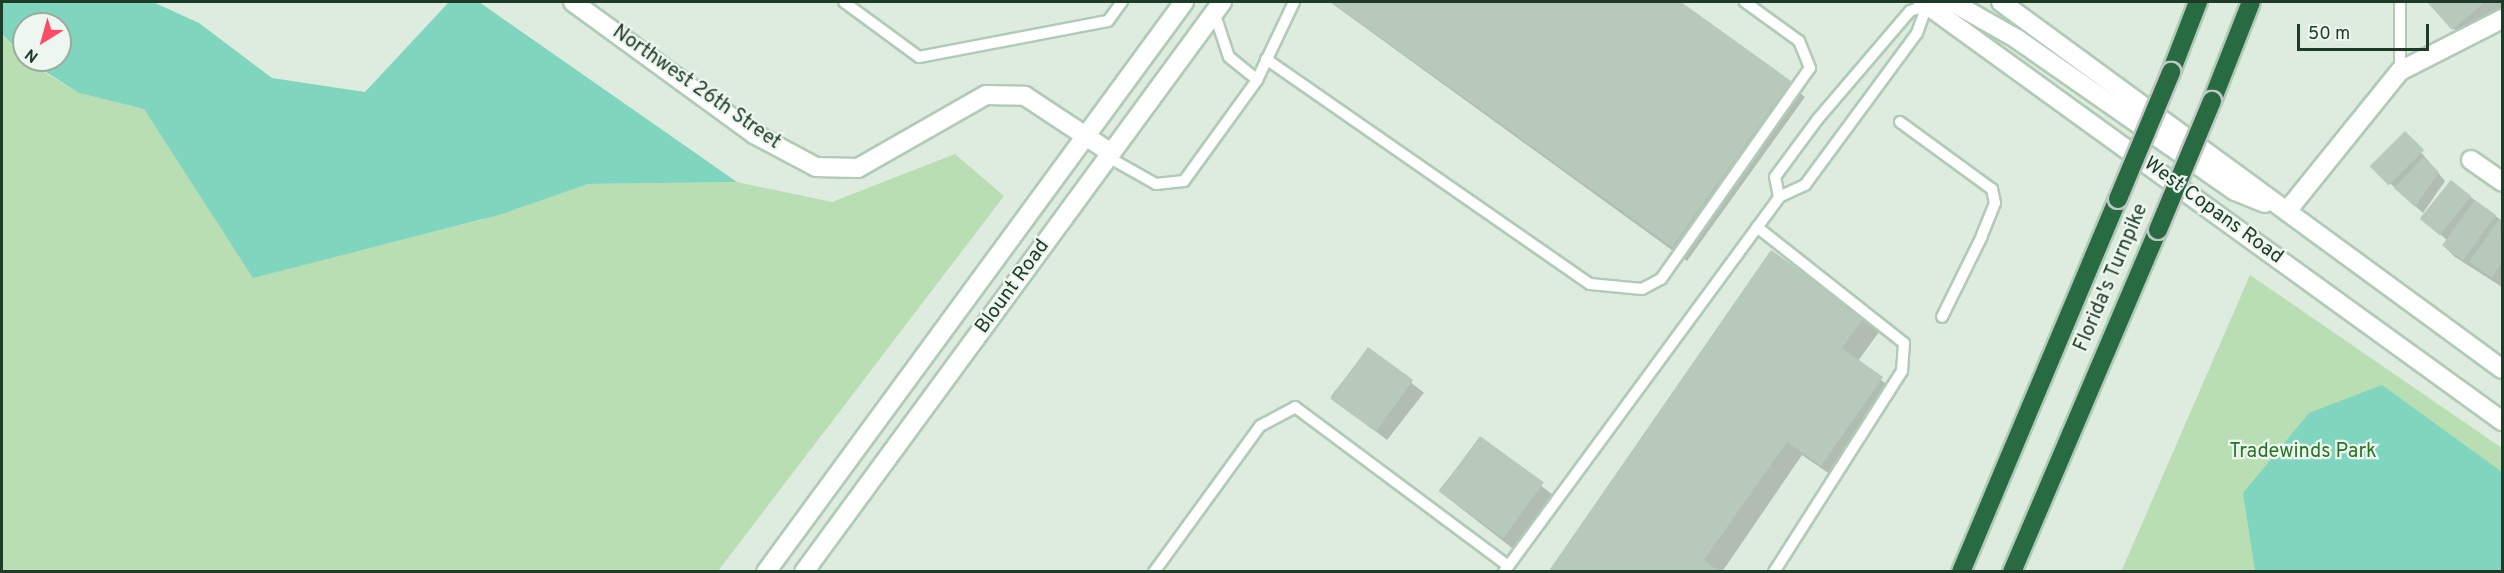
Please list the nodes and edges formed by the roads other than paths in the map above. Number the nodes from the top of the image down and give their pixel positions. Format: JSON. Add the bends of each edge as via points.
{"nodes":[{"id":1,"x":573,"y":2,"type":"edge"},
{"id":2,"x":844,"y":2,"type":"edge"},
{"id":3,"x":1122,"y":2,"type":"edge"},
{"id":4,"x":1184,"y":2,"type":"edge"},
{"id":5,"x":1294,"y":2,"type":"edge"},
{"id":6,"x":1745,"y":2,"type":"edge"},
{"id":7,"x":2001,"y":2,"type":"edge"},
{"id":8,"x":2198,"y":2,"type":"edge"},
{"id":9,"x":2251,"y":2,"type":"edge"},
{"id":10,"x":2400,"y":2,"type":"edge"},
{"id":11,"x":1925,"y":3,"type":"edge"},
{"id":12,"x":1218,"y":7,"type":"edge"},
{"id":13,"x":2502,"y":19,"type":"edge"},
{"id":14,"x":1266,"y":60,"type":"junction"},
{"id":15,"x":2400,"y":71,"type":"junction"},
{"id":16,"x":1257,"y":80,"type":"junction"},
{"id":17,"x":1900,"y":122,"type":"dead end"},
{"id":18,"x":1085,"y":136,"type":"junction"},
{"id":19,"x":1109,"y":155,"type":"junction"},
{"id":20,"x":2471,"y":160,"type":"dead end"},
{"id":21,"x":2502,"y":182,"type":"edge"},
{"id":22,"x":1779,"y":197,"type":"junction"},
{"id":23,"x":2287,"y":211,"type":"junction"},
{"id":24,"x":1757,"y":227,"type":"junction"},
{"id":25,"x":1942,"y":317,"type":"dead end"},
{"id":26,"x":2502,"y":369,"type":"edge"},
{"id":27,"x":2502,"y":421,"type":"edge"},
{"id":28,"x":1506,"y":569,"type":"edge"},
{"id":29,"x":766,"y":572,"type":"edge"},
{"id":30,"x":804,"y":572,"type":"edge"},
{"id":31,"x":1154,"y":572,"type":"edge"},
{"id":32,"x":1774,"y":572,"type":"edge"},
{"id":33,"x":1961,"y":572,"type":"edge"},
{"id":34,"x":2012,"y":572,"type":"edge"}],
"edges":[{"from":1,"to":18,"type":"street","name":"Northwest 26th Street","via":[[754,134],[816,167],[858,168],[986,95],[1026,96]]},
{"from":2,"to":3,"type":"lane","via":[[919,57],[1108,21]]},
{"from":4,"to":18,"type":"street","name":"Blount Road"},
{"from":5,"to":14,"type":"lane"},
{"from":6,"to":14,"type":"lane","via":[[1798,41],[1810,68],[1661,279],[1642,289],[1590,284]]},
{"from":7,"to":23,"type":"street"},
{"from":8,"to":33,"type":"highway","name":"Florida's Turnpike","bridge":true},
{"from":9,"to":34,"type":"highway","name":"Florida's Turnpike","bridge":true},
{"from":10,"to":15,"type":"lane"},
{"from":11,"to":22,"type":"lane","via":[[1917,33],[1805,185]]},
{"from":11,"to":22,"type":"lane","via":[[1910,12],[1817,120],[1775,177]]},
{"from":11,"to":23,"type":"street","via":[[1952,2],[2017,39],[2235,191]]},
{"from":11,"to":27,"type":"street","name":"West Copans Road"},
{"from":12,"to":16,"type":"lane","via":[[1229,57]]},
{"from":12,"to":19,"type":"street","name":"Blount Road"},
{"from":13,"to":15,"type":"street"},
{"from":14,"to":16,"type":"lane"},
{"from":15,"to":23,"type":"street"},
{"from":16,"to":19,"type":"lane","via":[[1184,181],[1156,184]]},
{"from":17,"to":25,"type":"lane","via":[[1992,189],[1982,236]]},
{"from":18,"to":19,"type":"street","name":"Northwest 26th Street"},
{"from":18,"to":29,"type":"street","name":"Blount Road"},
{"from":19,"to":30,"type":"street","name":"Blount Road"},
{"from":20,"to":21,"type":"street"},
{"from":22,"to":24,"type":"lane"},
{"from":23,"to":26,"type":"street"},
{"from":24,"to":28,"type":"lane"},
{"from":24,"to":32,"type":"lane","via":[[1904,343],[1902,371]]},
{"from":28,"to":31,"type":"lane","via":[[1295,407],[1260,426]]}]}
